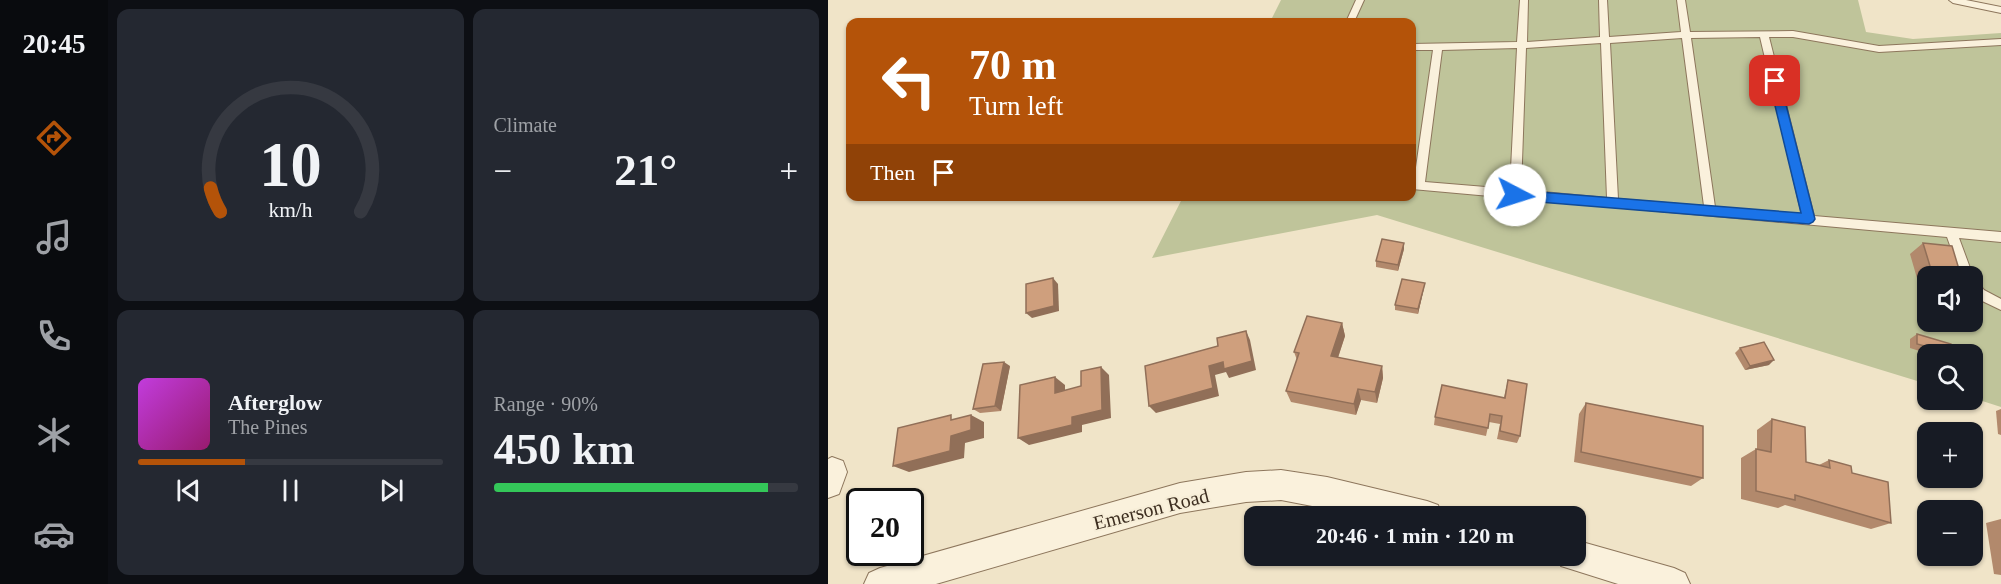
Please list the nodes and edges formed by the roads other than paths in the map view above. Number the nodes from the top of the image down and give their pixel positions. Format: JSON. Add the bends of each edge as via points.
{"nodes":[{"id":1,"x":1360,"y":0,"type":"edge"},
{"id":2,"x":1524,"y":0,"type":"edge"},
{"id":3,"x":1603,"y":0,"type":"edge"},
{"id":4,"x":1681,"y":0,"type":"edge"},
{"id":5,"x":1953,"y":0,"type":"edge"},
{"id":6,"x":2001,"y":10,"type":"edge"},
{"id":7,"x":1352,"y":18,"type":"edge"},
{"id":8,"x":1764,"y":35,"type":"junction"},
{"id":9,"x":1687,"y":36,"type":"junction"},
{"id":10,"x":1606,"y":42,"type":"junction"},
{"id":11,"x":2001,"y":42,"type":"edge"},
{"id":12,"x":1522,"y":45,"type":"junction"},
{"id":13,"x":1416,"y":46,"type":"edge"},
{"id":14,"x":1438,"y":48,"type":"junction"},
{"id":15,"x":1416,"y":180,"type":"edge"},
{"id":16,"x":1416,"y":186,"type":"edge"},
{"id":17,"x":1515,"y":195,"type":"junction"},
{"id":18,"x":1613,"y":204,"type":"junction"},
{"id":19,"x":1710,"y":212,"type":"junction"},
{"id":20,"x":1809,"y":219,"type":"junction"},
{"id":21,"x":1951,"y":232,"type":"junction"},
{"id":22,"x":2001,"y":237,"type":"edge"},
{"id":23,"x":1963,"y":266,"type":"edge"},
{"id":24,"x":1983,"y":296,"type":"edge"},
{"id":25,"x":2001,"y":305,"type":"edge"},
{"id":26,"x":1385,"y":506,"type":"edge"},
{"id":27,"x":1586,"y":559,"type":"edge"},
{"id":28,"x":880,"y":584,"type":"edge"},
{"id":29,"x":1674,"y":584,"type":"edge"}],
"edges":[{"from":1,"to":7,"type":"lane"},
{"from":2,"to":12,"type":"lane"},
{"from":3,"to":10,"type":"lane"},
{"from":4,"to":9,"type":"lane"},
{"from":5,"to":6,"type":"lane"},
{"from":8,"to":9,"type":"lane"},
{"from":8,"to":11,"type":"lane","via":[[1793,33],[1879,49]]},
{"from":8,"to":20,"type":"lane"},
{"from":9,"to":10,"type":"lane"},
{"from":9,"to":19,"type":"lane"},
{"from":10,"to":12,"type":"lane"},
{"from":10,"to":18,"type":"lane"},
{"from":12,"to":14,"type":"lane"},
{"from":12,"to":17,"type":"lane"},
{"from":13,"to":14,"type":"lane"},
{"from":14,"to":15,"type":"lane"},
{"from":16,"to":17,"type":"lane"},
{"from":17,"to":18,"type":"lane"},
{"from":18,"to":19,"type":"lane"},
{"from":19,"to":20,"type":"lane"},
{"from":20,"to":21,"type":"lane"},
{"from":21,"to":22,"type":"lane"},
{"from":21,"to":23,"type":"lane"},
{"from":24,"to":25,"type":"lane"},
{"from":26,"to":28,"type":"street","name":"Emerson Road","via":[[1281,485],[1246,487],[1180,498]]},
{"from":27,"to":29,"type":"street"}]}
